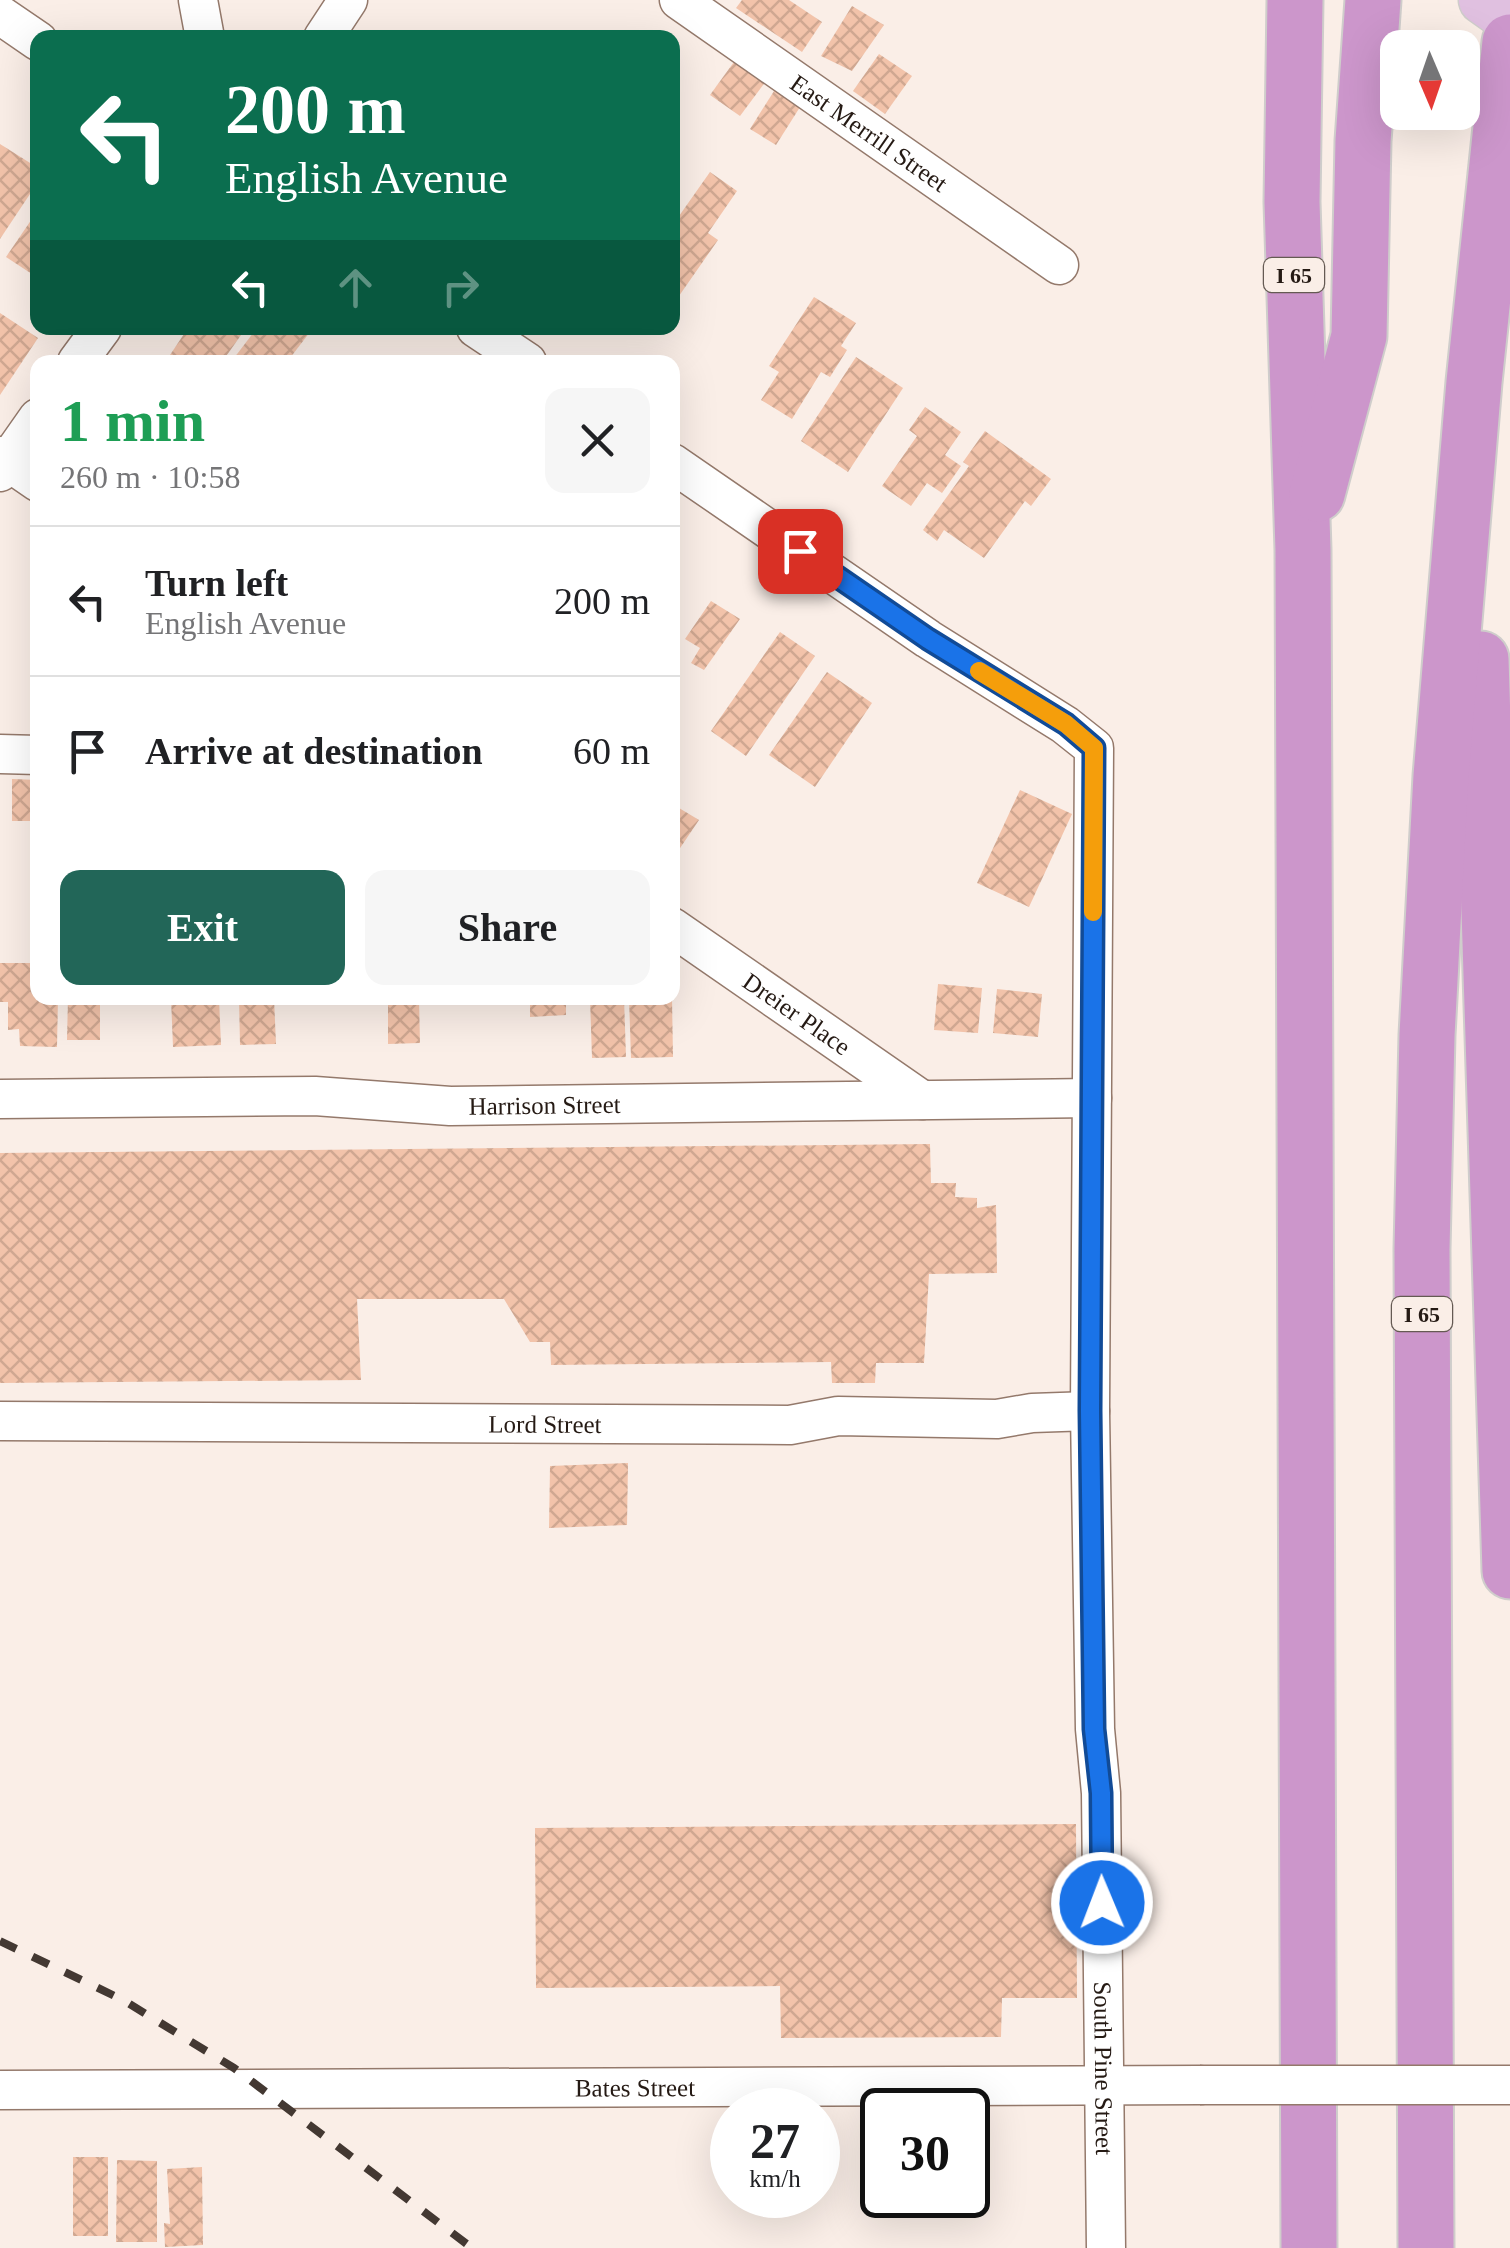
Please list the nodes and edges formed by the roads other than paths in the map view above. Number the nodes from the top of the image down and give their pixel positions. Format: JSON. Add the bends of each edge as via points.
{"nodes":[{"id":1,"x":198,"y":0,"type":"edge"},
{"id":2,"x":348,"y":0,"type":"edge"},
{"id":3,"x":679,"y":0,"type":"edge"},
{"id":4,"x":1294,"y":0,"type":"edge"},
{"id":5,"x":1373,"y":0,"type":"edge"},
{"id":6,"x":1483,"y":0,"type":"edge"},
{"id":7,"x":0,"y":15,"type":"edge"},
{"id":8,"x":1510,"y":19,"type":"edge"},
{"id":9,"x":204,"y":30,"type":"edge"},
{"id":10,"x":328,"y":30,"type":"edge"},
{"id":11,"x":30,"y":36,"type":"edge"},
{"id":12,"x":1510,"y":42,"type":"edge"},
{"id":13,"x":1059,"y":265,"type":"dead end"},
{"id":14,"x":486,"y":335,"type":"edge"},
{"id":15,"x":516,"y":355,"type":"edge"},
{"id":16,"x":1474,"y":382,"type":"junction"},
{"id":17,"x":30,"y":433,"type":"edge"},
{"id":18,"x":11,"y":468,"type":"edge"},
{"id":19,"x":680,"y":468,"type":"edge"},
{"id":20,"x":1302,"y":550,"type":"junction"},
{"id":21,"x":0,"y":754,"type":"edge"},
{"id":22,"x":30,"y":756,"type":"edge"},
{"id":23,"x":680,"y":933,"type":"edge"},
{"id":24,"x":1092,"y":1098,"type":"junction"},
{"id":25,"x":0,"y":1099,"type":"edge"},
{"id":26,"x":922,"y":1100,"type":"junction"},
{"id":27,"x":1090,"y":1411,"type":"junction"},
{"id":28,"x":0,"y":1421,"type":"edge"},
{"id":29,"x":1510,"y":1572,"type":"edge"},
{"id":30,"x":1510,"y":2085,"type":"edge"},
{"id":31,"x":1104,"y":2086,"type":"junction"},
{"id":32,"x":0,"y":2090,"type":"edge"},
{"id":33,"x":1106,"y":2248,"type":"edge"},
{"id":34,"x":1309,"y":2248,"type":"edge"},
{"id":35,"x":1426,"y":2248,"type":"edge"}],
"edges":[{"from":1,"to":9,"type":"street"},
{"from":2,"to":10,"type":"street"},
{"from":3,"to":13,"type":"street","name":"East Merrill Street"},
{"from":4,"to":20,"type":"highway","number":"I 65"},
{"from":5,"to":20,"type":"highway","via":[[1359,336]]},
{"from":6,"to":8,"type":"main road"},
{"from":7,"to":11,"type":"street"},
{"from":12,"to":16,"type":"highway","number":"I 65"},
{"from":14,"to":15,"type":"street"},
{"from":16,"to":29,"type":"highway"},
{"from":16,"to":35,"type":"highway","number":"I 65","via":[[1441,776],[1425,1090]]},
{"from":17,"to":18,"type":"street"},
{"from":19,"to":24,"type":"street","name":"South Pine Street","via":[[1094,748]]},
{"from":20,"to":34,"type":"highway","number":"I 65"},
{"from":21,"to":22,"type":"street"},
{"from":23,"to":26,"type":"street","name":"Dreier Place"},
{"from":24,"to":26,"type":"street","name":"Harrison Street"},
{"from":24,"to":27,"type":"street","name":"South Pine Street"},
{"from":25,"to":26,"type":"street","name":"Harrison Street","via":[[315,1096],[450,1106]]},
{"from":27,"to":28,"type":"street","name":"Lord Street","via":[[997,1418],[838,1416],[790,1425]]},
{"from":27,"to":31,"type":"street","name":"South Pine Street"},
{"from":30,"to":31,"type":"street","name":"Bates Street","bridge":true},
{"from":31,"to":32,"type":"street","name":"Bates Street"},
{"from":31,"to":33,"type":"street","name":"South Pine Street"}]}
